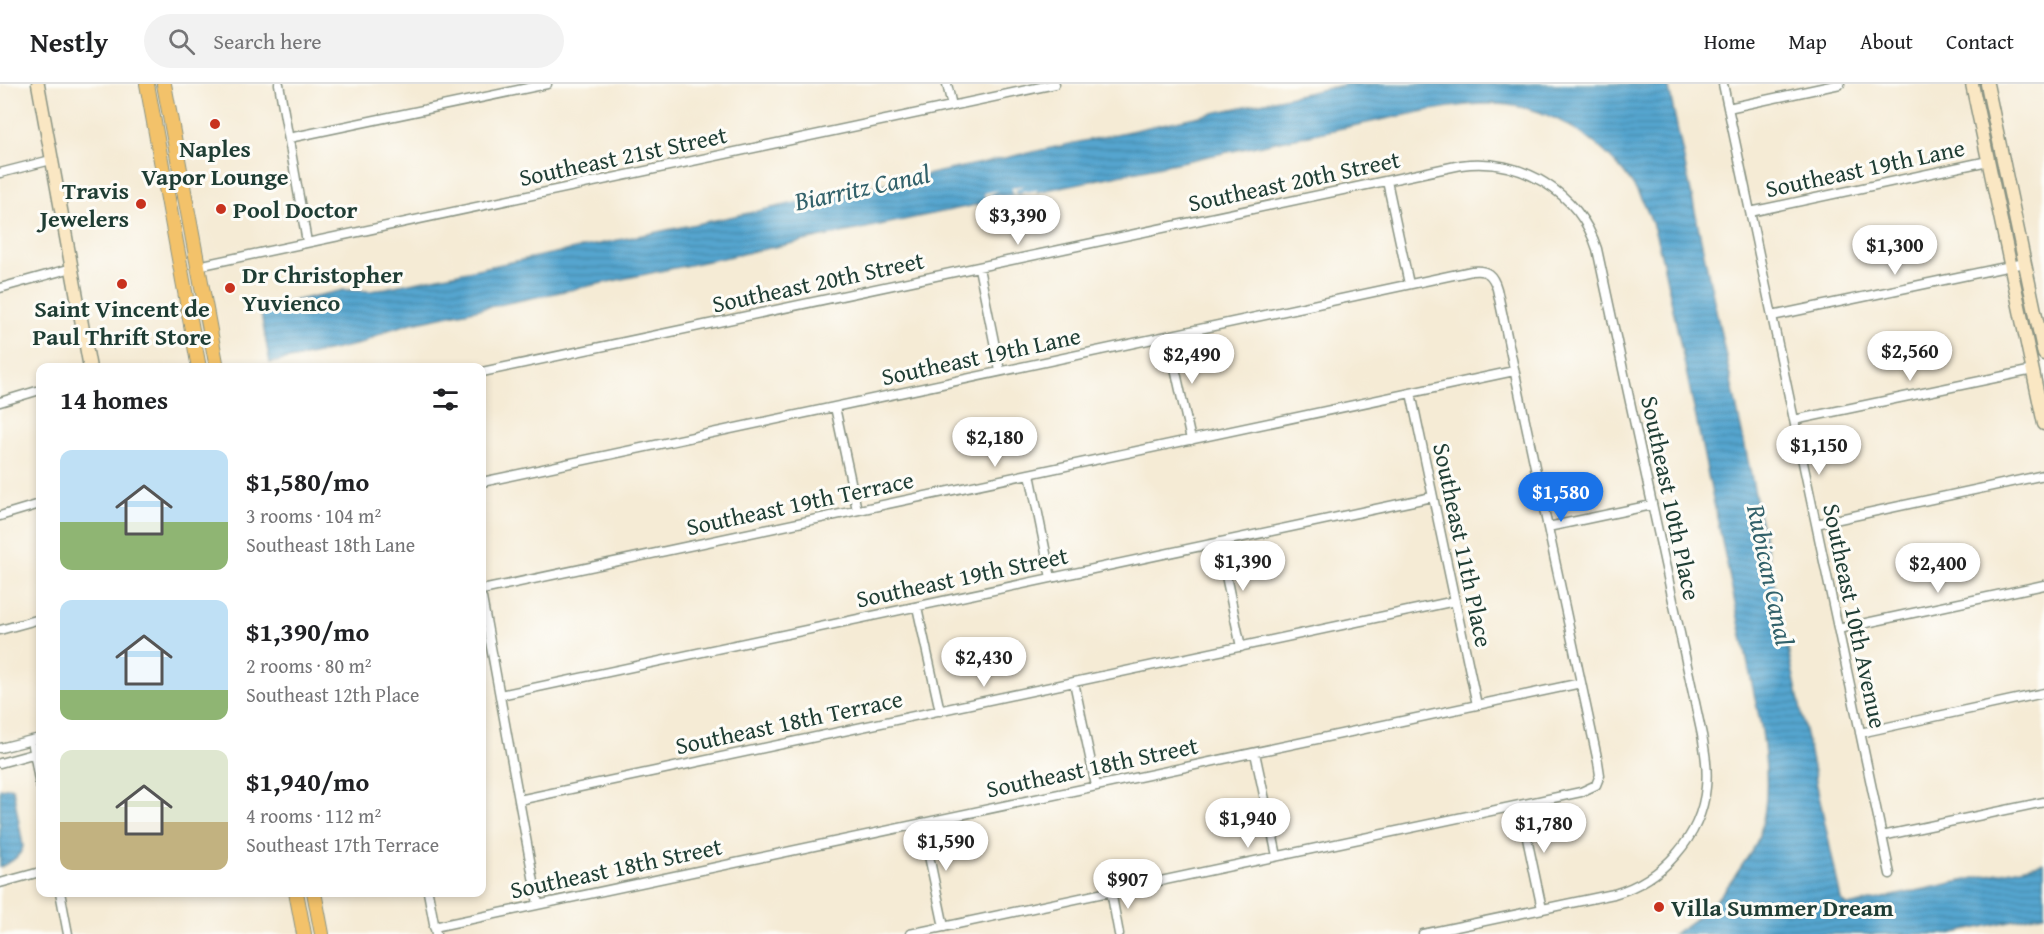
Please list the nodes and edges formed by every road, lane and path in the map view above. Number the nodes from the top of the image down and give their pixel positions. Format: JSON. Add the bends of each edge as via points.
{"nodes":[{"id":1,"x":38,"y":84,"type":"edge"},
{"id":2,"x":147,"y":84,"type":"edge"},
{"id":3,"x":157,"y":84,"type":"edge"},
{"id":4,"x":164,"y":84,"type":"edge"},
{"id":5,"x":279,"y":84,"type":"edge"},
{"id":6,"x":547,"y":84,"type":"edge"},
{"id":7,"x":947,"y":84,"type":"edge"},
{"id":8,"x":1055,"y":84,"type":"edge"},
{"id":9,"x":1723,"y":84,"type":"edge"},
{"id":10,"x":1840,"y":84,"type":"edge"},
{"id":11,"x":1972,"y":84,"type":"edge"},
{"id":12,"x":1987,"y":84,"type":"edge"},
{"id":13,"x":952,"y":106,"type":"junction"},
{"id":14,"x":1728,"y":108,"type":"junction"},
{"id":15,"x":168,"y":109,"type":"junction"},
{"id":16,"x":289,"y":138,"type":"junction"},
{"id":17,"x":51,"y":160,"type":"junction"},
{"id":18,"x":1988,"y":161,"type":"junction"},
{"id":19,"x":0,"y":173,"type":"edge"},
{"id":20,"x":1388,"y":181,"type":"junction"},
{"id":21,"x":1548,"y":184,"type":"joint"},
{"id":22,"x":165,"y":185,"type":"junction"},
{"id":23,"x":1750,"y":212,"type":"junction"},
{"id":24,"x":307,"y":242,"type":"junction"},
{"id":25,"x":2025,"y":262,"type":"junction"},
{"id":26,"x":2010,"y":265,"type":"junction"},
{"id":27,"x":198,"y":266,"type":"junction"},
{"id":28,"x":979,"y":267,"type":"junction"},
{"id":29,"x":72,"y":268,"type":"junction"},
{"id":30,"x":1409,"y":284,"type":"junction"},
{"id":31,"x":0,"y":288,"type":"edge"},
{"id":32,"x":1772,"y":316,"type":"junction"},
{"id":33,"x":1168,"y":336,"type":"junction"},
{"id":34,"x":2044,"y":354,"type":"edge"},
{"id":35,"x":89,"y":363,"type":"edge"},
{"id":36,"x":198,"y":363,"type":"edge"},
{"id":37,"x":216,"y":363,"type":"edge"},
{"id":38,"x":2032,"y":370,"type":"junction"},
{"id":39,"x":486,"y":371,"type":"edge"},
{"id":40,"x":1000,"y":371,"type":"junction"},
{"id":41,"x":1515,"y":371,"type":"junction"},
{"id":42,"x":36,"y":391,"type":"edge"},
{"id":43,"x":1411,"y":393,"type":"junction"},
{"id":44,"x":0,"y":402,"type":"edge"},
{"id":45,"x":835,"y":407,"type":"junction"},
{"id":46,"x":1794,"y":420,"type":"junction"},
{"id":47,"x":2044,"y":423,"type":"edge"},
{"id":48,"x":1191,"y":440,"type":"junction"},
{"id":49,"x":1030,"y":474,"type":"junction"},
{"id":50,"x":2044,"y":475,"type":"edge"},
{"id":51,"x":486,"y":481,"type":"edge"},
{"id":52,"x":1432,"y":497,"type":"junction"},
{"id":53,"x":36,"y":505,"type":"edge"},
{"id":54,"x":1652,"y":505,"type":"junction"},
{"id":55,"x":857,"y":510,"type":"junction"},
{"id":56,"x":0,"y":516,"type":"edge"},
{"id":57,"x":1816,"y":524,"type":"junction"},
{"id":58,"x":1548,"y":527,"type":"junction"},
{"id":59,"x":1219,"y":543,"type":"junction"},
{"id":60,"x":1052,"y":578,"type":"junction"},
{"id":61,"x":2044,"y":585,"type":"edge"},
{"id":62,"x":486,"y":589,"type":"edge"},
{"id":63,"x":1455,"y":601,"type":"junction"},
{"id":64,"x":917,"y":607,"type":"junction"},
{"id":65,"x":36,"y":620,"type":"edge"},
{"id":66,"x":486,"y":620,"type":"edge"},
{"id":67,"x":1838,"y":629,"type":"junction"},
{"id":68,"x":0,"y":630,"type":"edge"},
{"id":69,"x":1241,"y":647,"type":"junction"},
{"id":70,"x":1074,"y":682,"type":"junction"},
{"id":71,"x":1581,"y":683,"type":"junction"},
{"id":72,"x":2044,"y":693,"type":"edge"},
{"id":73,"x":500,"y":695,"type":"junction"},
{"id":74,"x":1477,"y":705,"type":"junction"},
{"id":75,"x":940,"y":711,"type":"junction"},
{"id":76,"x":1860,"y":733,"type":"junction"},
{"id":77,"x":36,"y":739,"type":"edge"},
{"id":78,"x":0,"y":748,"type":"edge"},
{"id":79,"x":36,"y":752,"type":"edge"},
{"id":80,"x":1255,"y":753,"type":"junction"},
{"id":81,"x":0,"y":763,"type":"edge"},
{"id":82,"x":1096,"y":786,"type":"junction"},
{"id":83,"x":519,"y":800,"type":"junction"},
{"id":84,"x":2044,"y":802,"type":"edge"},
{"id":85,"x":1520,"y":805,"type":"junction"},
{"id":86,"x":922,"y":823,"type":"junction"},
{"id":87,"x":1882,"y":836,"type":"junction"},
{"id":88,"x":1277,"y":856,"type":"junction"},
{"id":89,"x":36,"y":873,"type":"edge"},
{"id":90,"x":1890,"y":874,"type":"dead end"},
{"id":91,"x":0,"y":883,"type":"edge"},
{"id":92,"x":1111,"y":891,"type":"junction"},
{"id":93,"x":61,"y":897,"type":"edge"},
{"id":94,"x":297,"y":897,"type":"edge"},
{"id":95,"x":315,"y":897,"type":"edge"},
{"id":96,"x":429,"y":897,"type":"edge"},
{"id":97,"x":538,"y":904,"type":"junction"},
{"id":98,"x":1542,"y":909,"type":"junction"},
{"id":99,"x":944,"y":927,"type":"junction"},
{"id":100,"x":435,"y":930,"type":"edge"},
{"id":101,"x":68,"y":934,"type":"edge"},
{"id":102,"x":304,"y":934,"type":"edge"},
{"id":103,"x":322,"y":934,"type":"edge"},
{"id":104,"x":910,"y":934,"type":"edge"},
{"id":105,"x":1119,"y":934,"type":"edge"},
{"id":106,"x":1423,"y":934,"type":"edge"}],
"edges":[{"from":1,"to":17,"type":"main road"},
{"from":2,"to":22,"type":"main road"},
{"from":3,"to":15,"type":"main road"},
{"from":4,"to":15,"type":"main road"},
{"from":5,"to":16,"type":"street"},
{"from":6,"to":16,"type":"street"},
{"from":7,"to":13,"type":"street"},
{"from":8,"to":13,"type":"street","name":"Southeast 21st Street"},
{"from":9,"to":14,"type":"street","name":"Southeast 10th Avenue"},
{"from":10,"to":14,"type":"street"},
{"from":11,"to":18,"type":"main road"},
{"from":12,"to":25,"type":"main road"},
{"from":13,"to":24,"type":"street","name":"Southeast 21st Street"},
{"from":14,"to":23,"type":"street","name":"Southeast 10th Avenue"},
{"from":15,"to":27,"type":"main road"},
{"from":16,"to":24,"type":"street"},
{"from":17,"to":19,"type":"street"},
{"from":17,"to":29,"type":"main road"},
{"from":18,"to":23,"type":"street","name":"Southeast 19th Lane"},
{"from":18,"to":26,"type":"main road"},
{"from":20,"to":21,"type":"street","name":"Southeast 20th Street","via":[[1477,163],[1516,169]]},
{"from":20,"to":28,"type":"street","name":"Southeast 20th Street"},
{"from":20,"to":30,"type":"street"},
{"from":21,"to":54,"type":"street","name":"Southeast 10th Place","via":[[1579,214],[1597,249]]},
{"from":22,"to":27,"type":"main road","via":[[176,208],[186,253]]},
{"from":22,"to":36,"type":"main road"},
{"from":23,"to":32,"type":"street","name":"Southeast 10th Avenue"},
{"from":24,"to":27,"type":"street","name":"Southeast 21st Street"},
{"from":25,"to":26,"type":"street"},
{"from":25,"to":34,"type":"main road"},
{"from":26,"to":32,"type":"street"},
{"from":26,"to":38,"type":"main road"},
{"from":27,"to":37,"type":"main road"},
{"from":28,"to":39,"type":"street","name":"Southeast 20th Street"},
{"from":28,"to":40,"type":"street"},
{"from":29,"to":31,"type":"street"},
{"from":29,"to":35,"type":"main road"},
{"from":30,"to":33,"type":"street","name":"Southeast 19th Lane"},
{"from":30,"to":41,"type":"street","name":"Southeast 19th Lane","via":[[1478,270],[1489,273],[1497,286]]},
{"from":32,"to":46,"type":"street","name":"Southeast 10th Avenue"},
{"from":33,"to":40,"type":"street","name":"Southeast 19th Lane"},
{"from":33,"to":48,"type":"street"},
{"from":38,"to":46,"type":"street"},
{"from":38,"to":47,"type":"main road"},
{"from":40,"to":45,"type":"street","name":"Southeast 19th Lane"},
{"from":41,"to":43,"type":"street","name":"Southeast 19th Terrace"},
{"from":41,"to":58,"type":"street"},
{"from":42,"to":44,"type":"street"},
{"from":43,"to":48,"type":"street","name":"Southeast 19th Terrace"},
{"from":43,"to":52,"type":"street","name":"Southeast 11th Place"},
{"from":45,"to":51,"type":"street","name":"Southeast 19th Lane"},
{"from":45,"to":55,"type":"street"},
{"from":46,"to":57,"type":"street","name":"Southeast 10th Avenue"},
{"from":48,"to":49,"type":"street","name":"Southeast 19th Terrace"},
{"from":49,"to":55,"type":"street","name":"Southeast 19th Terrace"},
{"from":49,"to":60,"type":"street"},
{"from":50,"to":57,"type":"street"},
{"from":52,"to":59,"type":"street","name":"Southeast 19th Street"},
{"from":52,"to":63,"type":"street","name":"Southeast 11th Place"},
{"from":53,"to":56,"type":"street"},
{"from":54,"to":58,"type":"street"},
{"from":54,"to":98,"type":"street","name":"Southeast 10th Place","via":[[1705,756],[1705,794],[1698,820],[1671,860],[1640,884],[1614,894]]},
{"from":55,"to":62,"type":"street","name":"Southeast 19th Terrace"},
{"from":57,"to":67,"type":"street","name":"Southeast 10th Avenue"},
{"from":58,"to":71,"type":"street"},
{"from":59,"to":60,"type":"street","name":"Southeast 19th Street"},
{"from":59,"to":69,"type":"street"},
{"from":60,"to":64,"type":"street","name":"Southeast 19th Street"},
{"from":61,"to":67,"type":"street"},
{"from":63,"to":69,"type":"street","name":"Southeast 18th Terrace"},
{"from":63,"to":74,"type":"street","name":"Southeast 11th Place"},
{"from":64,"to":73,"type":"street","name":"Southeast 19th Street"},
{"from":64,"to":75,"type":"street"},
{"from":65,"to":68,"type":"street"},
{"from":66,"to":73,"type":"street"},
{"from":67,"to":76,"type":"street","name":"Southeast 10th Avenue"},
{"from":69,"to":70,"type":"street","name":"Southeast 18th Terrace"},
{"from":70,"to":75,"type":"street","name":"Southeast 18th Terrace"},
{"from":70,"to":82,"type":"street"},
{"from":71,"to":74,"type":"street","name":"Southeast 18th Street"},
{"from":71,"to":85,"type":"street","via":[[1599,768],[1598,781],[1586,791]]},
{"from":72,"to":76,"type":"street"},
{"from":73,"to":83,"type":"street"},
{"from":74,"to":80,"type":"street","name":"Southeast 18th Street"},
{"from":75,"to":83,"type":"street","name":"Southeast 18th Terrace"},
{"from":76,"to":87,"type":"street","name":"Southeast 10th Avenue"},
{"from":77,"to":78,"type":"street"},
{"from":79,"to":81,"type":"street"},
{"from":80,"to":82,"type":"street","name":"Southeast 18th Street"},
{"from":80,"to":88,"type":"street"},
{"from":82,"to":86,"type":"street","name":"Southeast 18th Street"},
{"from":83,"to":97,"type":"street"},
{"from":84,"to":87,"type":"street"},
{"from":85,"to":88,"type":"street"},
{"from":85,"to":98,"type":"street"},
{"from":86,"to":97,"type":"street","name":"Southeast 18th Street"},
{"from":86,"to":99,"type":"street"},
{"from":87,"to":90,"type":"street","name":"Southeast 10th Avenue"},
{"from":88,"to":92,"type":"street"},
{"from":89,"to":91,"type":"street"},
{"from":92,"to":99,"type":"street"},
{"from":92,"to":105,"type":"street"},
{"from":93,"to":101,"type":"street"},
{"from":94,"to":102,"type":"main road"},
{"from":95,"to":103,"type":"main road"},
{"from":96,"to":100,"type":"street"},
{"from":97,"to":100,"type":"street","name":"Southeast 18th Street"},
{"from":98,"to":106,"type":"street","name":"Southeast 10th Place"},
{"from":99,"to":104,"type":"street"}]}
